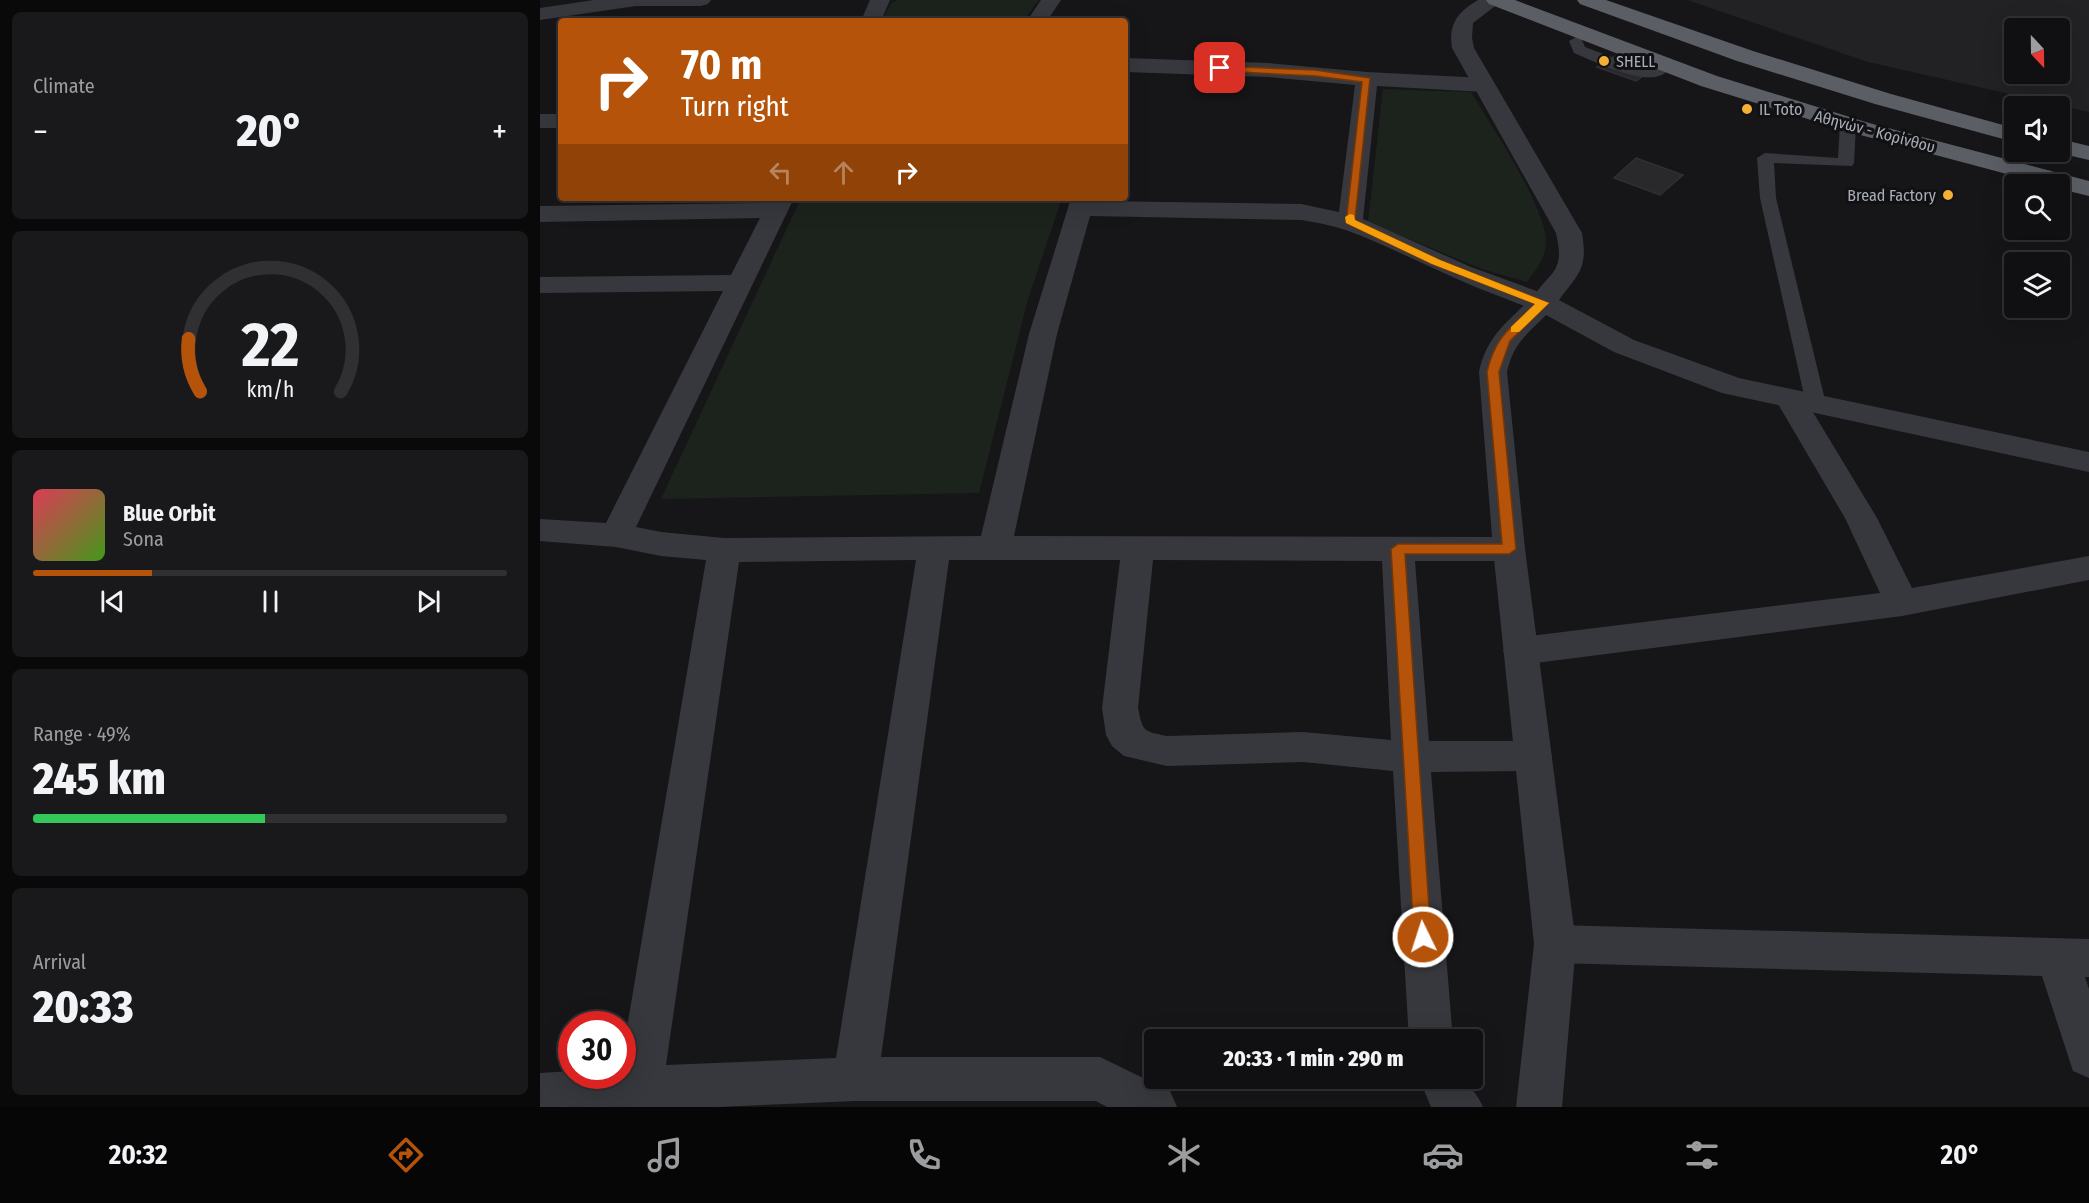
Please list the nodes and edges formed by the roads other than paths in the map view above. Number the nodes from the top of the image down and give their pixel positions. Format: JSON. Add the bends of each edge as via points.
{"nodes":[{"id":1,"x":637,"y":0,"type":"edge"},
{"id":2,"x":701,"y":0,"type":"edge"},
{"id":3,"x":880,"y":0,"type":"edge"},
{"id":4,"x":1051,"y":0,"type":"edge"},
{"id":5,"x":1494,"y":0,"type":"edge"},
{"id":6,"x":1587,"y":0,"type":"edge"},
{"id":7,"x":540,"y":14,"type":"edge"},
{"id":8,"x":686,"y":18,"type":"edge"},
{"id":9,"x":872,"y":18,"type":"edge"},
{"id":10,"x":1039,"y":18,"type":"edge"},
{"id":11,"x":1576,"y":41,"type":"dead end"},
{"id":12,"x":1128,"y":65,"type":"edge"},
{"id":13,"x":1660,"y":71,"type":"dead end"},
{"id":14,"x":1367,"y":80,"type":"junction"},
{"id":15,"x":1484,"y":85,"type":"junction"},
{"id":16,"x":540,"y":121,"type":"edge"},
{"id":17,"x":558,"y":121,"type":"edge"},
{"id":18,"x":1848,"y":124,"type":"junction"},
{"id":19,"x":2004,"y":132,"type":"edge"},
{"id":20,"x":2070,"y":148,"type":"edge"},
{"id":21,"x":2089,"y":153,"type":"edge"},
{"id":22,"x":2089,"y":189,"type":"edge"},
{"id":23,"x":1082,"y":203,"type":"edge"},
{"id":24,"x":779,"y":204,"type":"edge"},
{"id":25,"x":540,"y":214,"type":"edge"},
{"id":26,"x":1350,"y":221,"type":"junction"},
{"id":27,"x":740,"y":283,"type":"junction"},
{"id":28,"x":540,"y":285,"type":"edge"},
{"id":29,"x":1543,"y":303,"type":"junction"},
{"id":30,"x":1803,"y":402,"type":"junction"},
{"id":31,"x":2089,"y":462,"type":"edge"},
{"id":32,"x":540,"y":530,"type":"edge"},
{"id":33,"x":616,"y":535,"type":"junction"},
{"id":34,"x":995,"y":548,"type":"junction"},
{"id":35,"x":1138,"y":548,"type":"junction"},
{"id":36,"x":934,"y":549,"type":"junction"},
{"id":37,"x":1398,"y":549,"type":"junction"},
{"id":38,"x":1509,"y":549,"type":"junction"},
{"id":39,"x":724,"y":550,"type":"junction"},
{"id":40,"x":2089,"y":568,"type":"edge"},
{"id":41,"x":1902,"y":603,"type":"junction"},
{"id":42,"x":1521,"y":651,"type":"junction"},
{"id":43,"x":1533,"y":756,"type":"junction"},
{"id":44,"x":1411,"y":757,"type":"junction"},
{"id":45,"x":1555,"y":944,"type":"junction"},
{"id":46,"x":2073,"y":958,"type":"edge"},
{"id":47,"x":1430,"y":1029,"type":"edge"},
{"id":48,"x":2089,"y":1056,"type":"edge"},
{"id":49,"x":855,"y":1079,"type":"junction"},
{"id":50,"x":640,"y":1088,"type":"junction"},
{"id":51,"x":1446,"y":1089,"type":"edge"},
{"id":52,"x":540,"y":1096,"type":"edge"},
{"id":53,"x":1154,"y":1107,"type":"edge"},
{"id":54,"x":1460,"y":1107,"type":"edge"},
{"id":55,"x":1539,"y":1107,"type":"edge"}],
"edges":[{"from":1,"to":2,"type":"street"},
{"from":1,"to":7,"type":"street"},
{"from":2,"to":8,"type":"street"},
{"from":3,"to":9,"type":"street"},
{"from":4,"to":10,"type":"street"},
{"from":5,"to":15,"type":"street","via":[[1461,24],[1463,48]]},
{"from":5,"to":18,"type":"highway","name":"Αθηνών - Κορίνθου","via":[[1709,81]]},
{"from":6,"to":19,"type":"highway","name":"Αθηνών - Κορίνθου","via":[[1745,57]]},
{"from":11,"to":13,"type":"lane","via":[[1579,50],[1636,72]]},
{"from":12,"to":14,"type":"street","via":[[1268,70]]},
{"from":14,"to":15,"type":"street"},
{"from":14,"to":26,"type":"street"},
{"from":15,"to":29,"type":"street","via":[[1569,233],[1570,267]]},
{"from":16,"to":17,"type":"street"},
{"from":18,"to":22,"type":"highway","name":"Αθηνών - Κορίνθου"},
{"from":18,"to":30,"type":"lane","via":[[1846,163],[1766,158],[1768,198]]},
{"from":20,"to":21,"type":"highway"},
{"from":23,"to":26,"type":"street","via":[[1301,212]]},
{"from":23,"to":34,"type":"street","via":[[1043,334]]},
{"from":24,"to":25,"type":"street"},
{"from":24,"to":27,"type":"street"},
{"from":26,"to":29,"type":"street","via":[[1436,262]]},
{"from":27,"to":28,"type":"street"},
{"from":27,"to":33,"type":"street"},
{"from":29,"to":30,"type":"street","via":[[1624,346],[1732,386]]},
{"from":29,"to":38,"type":"street","via":[[1504,339],[1493,372]]},
{"from":30,"to":31,"type":"street"},
{"from":30,"to":41,"type":"street"},
{"from":32,"to":33,"type":"street"},
{"from":33,"to":39,"type":"street"},
{"from":34,"to":35,"type":"street"},
{"from":34,"to":36,"type":"street"},
{"from":35,"to":37,"type":"street"},
{"from":35,"to":44,"type":"street","via":[[1120,708],[1125,735],[1137,745],[1167,751],[1303,747]]},
{"from":36,"to":39,"type":"street"},
{"from":36,"to":49,"type":"street"},
{"from":37,"to":38,"type":"street"},
{"from":37,"to":44,"type":"street"},
{"from":38,"to":42,"type":"street"},
{"from":39,"to":50,"type":"street"},
{"from":40,"to":41,"type":"street"},
{"from":41,"to":42,"type":"street"},
{"from":42,"to":43,"type":"street"},
{"from":43,"to":44,"type":"street"},
{"from":43,"to":45,"type":"street"},
{"from":44,"to":47,"type":"street"},
{"from":45,"to":46,"type":"street"},
{"from":45,"to":55,"type":"street"},
{"from":46,"to":48,"type":"street"},
{"from":49,"to":50,"type":"street"},
{"from":49,"to":53,"type":"street","via":[[1100,1079]]},
{"from":50,"to":52,"type":"street"},
{"from":51,"to":54,"type":"street"}]}
